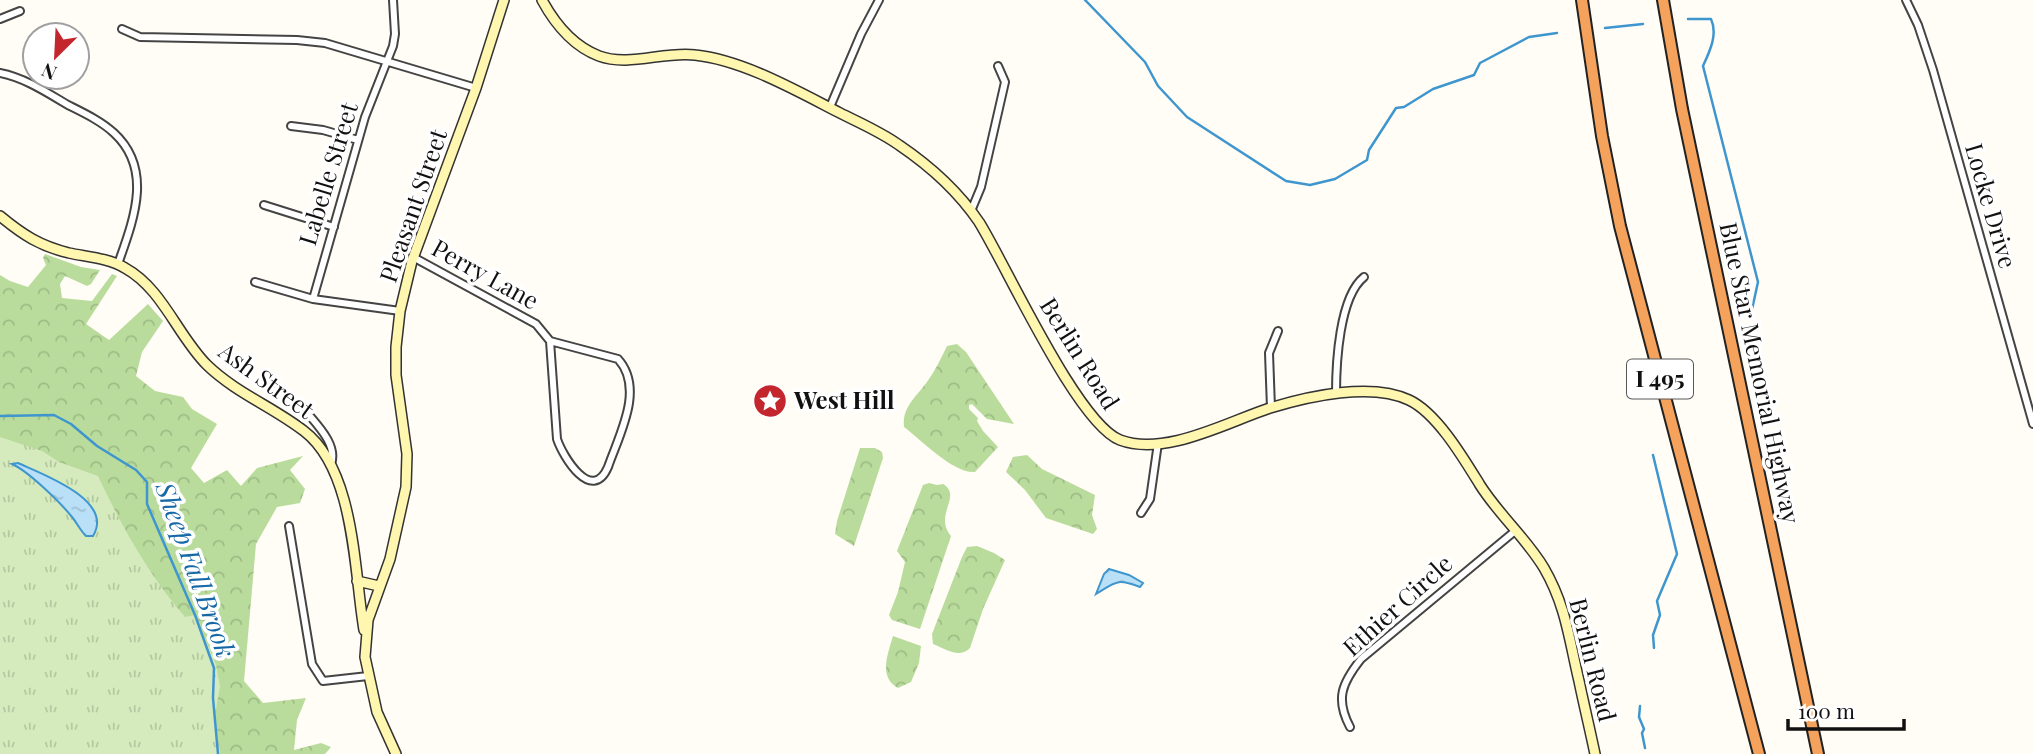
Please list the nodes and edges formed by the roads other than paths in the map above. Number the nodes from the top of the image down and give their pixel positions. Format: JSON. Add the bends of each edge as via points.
{"nodes":[{"id":1,"x":393,"y":0,"type":"edge"},
{"id":2,"x":504,"y":0,"type":"edge"},
{"id":3,"x":542,"y":0,"type":"edge"},
{"id":4,"x":879,"y":0,"type":"edge"},
{"id":5,"x":1582,"y":0,"type":"edge"},
{"id":6,"x":1663,"y":0,"type":"edge"},
{"id":7,"x":1906,"y":0,"type":"edge"},
{"id":8,"x":20,"y":11,"type":"dead end"},
{"id":9,"x":0,"y":19,"type":"edge"},
{"id":10,"x":122,"y":29,"type":"dead end"},
{"id":11,"x":385,"y":62,"type":"junction"},
{"id":12,"x":998,"y":66,"type":"dead end"},
{"id":13,"x":0,"y":73,"type":"edge"},
{"id":14,"x":476,"y":89,"type":"junction"},
{"id":15,"x":830,"y":107,"type":"junction"},
{"id":16,"x":291,"y":126,"type":"dead end"},
{"id":17,"x":358,"y":140,"type":"junction"},
{"id":18,"x":264,"y":205,"type":"dead end"},
{"id":19,"x":971,"y":211,"type":"junction"},
{"id":20,"x":0,"y":216,"type":"edge"},
{"id":21,"x":334,"y":227,"type":"junction"},
{"id":22,"x":413,"y":257,"type":"junction"},
{"id":23,"x":118,"y":264,"type":"junction"},
{"id":24,"x":1364,"y":277,"type":"dead end"},
{"id":25,"x":254,"y":282,"type":"dead end"},
{"id":26,"x":313,"y":299,"type":"junction"},
{"id":27,"x":400,"y":311,"type":"junction"},
{"id":28,"x":1278,"y":331,"type":"dead end"},
{"id":29,"x":550,"y":341,"type":"junction"},
{"id":30,"x":1336,"y":394,"type":"junction"},
{"id":31,"x":1271,"y":408,"type":"junction"},
{"id":32,"x":304,"y":410,"type":"dead end"},
{"id":33,"x":2033,"y":424,"type":"edge"},
{"id":34,"x":1157,"y":443,"type":"junction"},
{"id":35,"x":331,"y":464,"type":"junction"},
{"id":36,"x":1141,"y":513,"type":"dead end"},
{"id":37,"x":289,"y":526,"type":"dead end"},
{"id":38,"x":1515,"y":531,"type":"junction"},
{"id":39,"x":357,"y":581,"type":"junction"},
{"id":40,"x":379,"y":586,"type":"junction"},
{"id":41,"x":365,"y":638,"type":"junction"},
{"id":42,"x":368,"y":676,"type":"junction"},
{"id":43,"x":1350,"y":727,"type":"dead end"},
{"id":44,"x":396,"y":754,"type":"edge"},
{"id":45,"x":1595,"y":754,"type":"edge"},
{"id":46,"x":1759,"y":754,"type":"edge"},
{"id":47,"x":1818,"y":754,"type":"edge"}],
"edges":[{"from":1,"to":11,"type":"street","name":"Labelle Street","via":[[395,34]]},
{"from":2,"to":14,"type":"street","name":"Pleasant Street"},
{"from":3,"to":15,"type":"street","name":"Berlin Road","via":[[564,33],[603,58],[707,57],[759,74]]},
{"from":4,"to":15,"type":"street"},
{"from":5,"to":46,"type":"highway","number":"I 495","via":[[1620,226]]},
{"from":6,"to":47,"type":"highway","name":"Blue Star Memorial Highway"},
{"from":7,"to":33,"type":"street","name":"Locke Drive","via":[[1933,70]]},
{"from":8,"to":9,"type":"street"},
{"from":10,"to":11,"type":"street","via":[[140,37],[325,43]]},
{"from":11,"to":14,"type":"street"},
{"from":11,"to":17,"type":"street","name":"Labelle Street"},
{"from":12,"to":19,"type":"street","via":[[1005,82],[981,187]]},
{"from":13,"to":23,"type":"street","via":[[32,84],[100,123],[124,146],[136,170],[138,200]]},
{"from":14,"to":22,"type":"street","name":"Pleasant Street"},
{"from":15,"to":19,"type":"street","name":"Berlin Road","via":[[923,161]]},
{"from":16,"to":17,"type":"street"},
{"from":17,"to":21,"type":"street","name":"Labelle Street"},
{"from":18,"to":21,"type":"street"},
{"from":19,"to":34,"type":"street","name":"Berlin Road","via":[[1064,375],[1102,427],[1118,439]]},
{"from":20,"to":23,"type":"street","name":"Ash Street","via":[[31,240]]},
{"from":21,"to":26,"type":"street","name":"Labelle Street"},
{"from":22,"to":27,"type":"street","name":"Pleasant Street"},
{"from":22,"to":29,"type":"street","name":"Perry Lane","via":[[536,324]]},
{"from":23,"to":35,"type":"street","name":"Ash Street","via":[[157,296],[207,365],[306,432]]},
{"from":24,"to":30,"type":"street","via":[[1353,289],[1342,328],[1335,362]]},
{"from":25,"to":26,"type":"street"},
{"from":26,"to":27,"type":"street"},
{"from":27,"to":40,"type":"street","name":"Pleasant Street","via":[[396,375],[407,478],[400,522]]},
{"from":28,"to":31,"type":"street","via":[[1269,353]]},
{"from":29,"to":29,"type":"street","name":"Perry Lane","via":[[557,439],[567,460],[586,480],[599,479],[605,475],[627,408],[629,375],[618,359],[609,355]]},
{"from":30,"to":31,"type":"street","name":"Berlin Road"},
{"from":30,"to":38,"type":"street","name":"Berlin Road","via":[[1382,392],[1416,404],[1443,432]]},
{"from":31,"to":34,"type":"street","name":"Berlin Road","via":[[1196,435]]},
{"from":32,"to":35,"type":"street","via":[[333,452]]},
{"from":34,"to":36,"type":"street","via":[[1150,499]]},
{"from":35,"to":39,"type":"street","name":"Ash Street","via":[[347,519]]},
{"from":37,"to":42,"type":"street","via":[[312,664],[323,681]]},
{"from":38,"to":43,"type":"street","name":"Ethier Circle","via":[[1361,659],[1342,694],[1341,709]]},
{"from":38,"to":45,"type":"street","name":"Berlin Road","via":[[1544,568],[1562,607]]},
{"from":39,"to":40,"type":"street"},
{"from":39,"to":41,"type":"street","name":"Ash Street"},
{"from":40,"to":41,"type":"street","name":"Pleasant Street"},
{"from":41,"to":42,"type":"street","name":"Pleasant Street"},
{"from":42,"to":44,"type":"street","name":"Pleasant Street","via":[[377,712]]}]}
